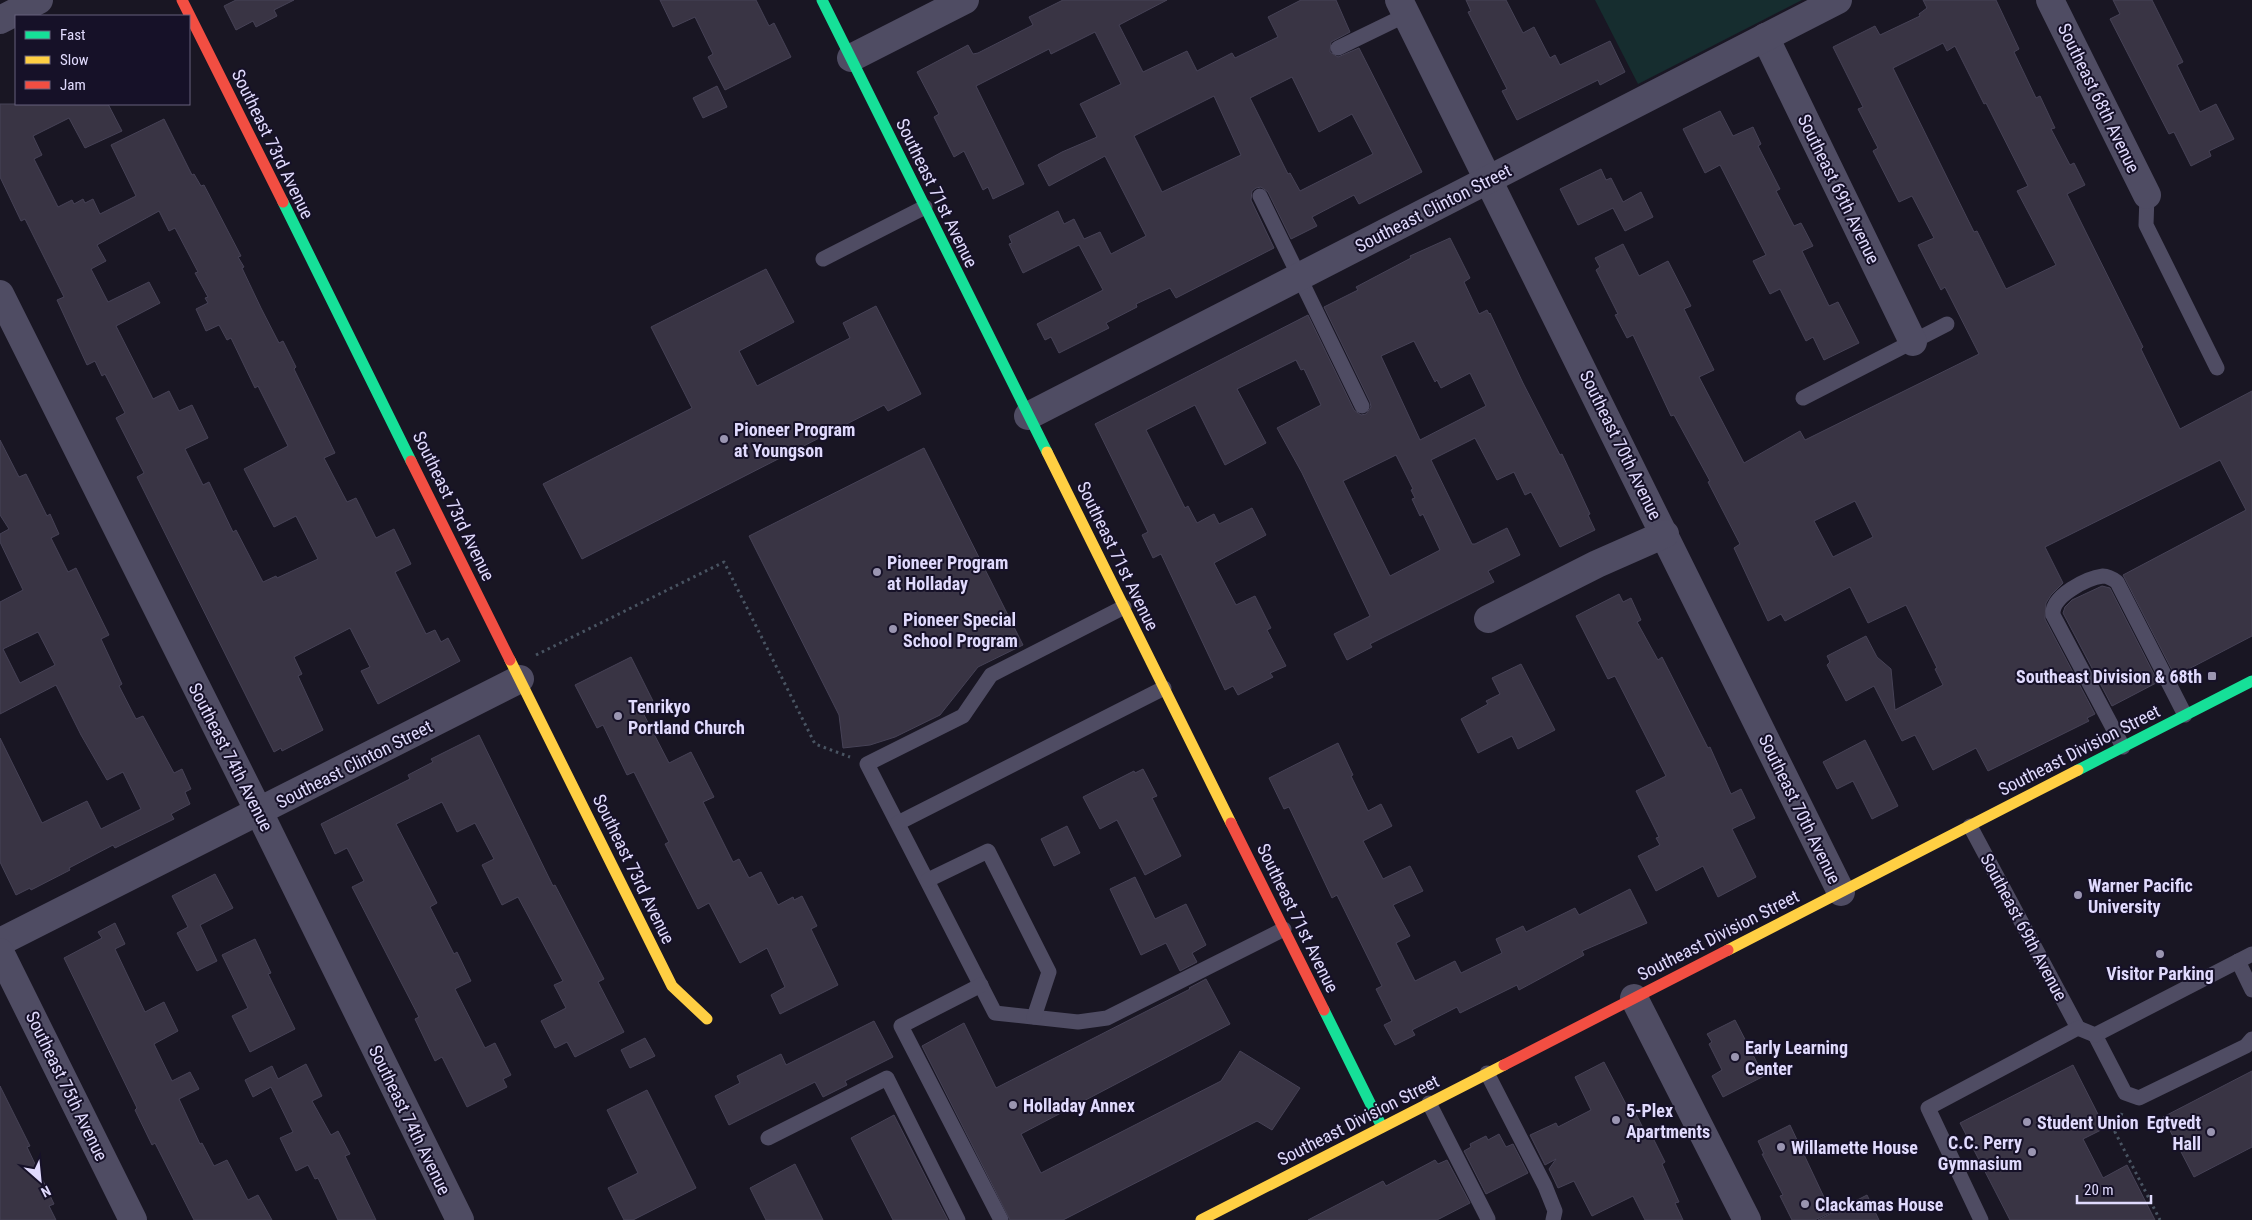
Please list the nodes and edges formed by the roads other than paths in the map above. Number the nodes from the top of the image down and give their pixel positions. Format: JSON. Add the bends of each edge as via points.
{"nodes":[{"id":1,"x":39,"y":0,"type":"edge"},
{"id":2,"x":182,"y":0,"type":"edge"},
{"id":3,"x":822,"y":0,"type":"edge"},
{"id":4,"x":965,"y":0,"type":"edge"},
{"id":5,"x":1838,"y":0,"type":"edge"},
{"id":6,"x":2050,"y":0,"type":"edge"},
{"id":7,"x":1403,"y":8,"type":"edge"},
{"id":8,"x":189,"y":15,"type":"edge"},
{"id":9,"x":190,"y":16,"type":"edge"},
{"id":10,"x":0,"y":20,"type":"edge"},
{"id":11,"x":1765,"y":37,"type":"junction"},
{"id":12,"x":1338,"y":48,"type":"dead end"},
{"id":13,"x":851,"y":58,"type":"junction"},
{"id":14,"x":1489,"y":179,"type":"junction"},
{"id":15,"x":2148,"y":195,"type":"joint"},
{"id":16,"x":1260,"y":196,"type":"dead end"},
{"id":17,"x":925,"y":208,"type":"junction"},
{"id":18,"x":823,"y":259,"type":"dead end"},
{"id":19,"x":1299,"y":276,"type":"junction"},
{"id":20,"x":0,"y":294,"type":"edge"},
{"id":21,"x":1947,"y":324,"type":"dead end"},
{"id":22,"x":1914,"y":342,"type":"junction"},
{"id":23,"x":2218,"y":368,"type":"dead end"},
{"id":24,"x":1803,"y":398,"type":"dead end"},
{"id":25,"x":1362,"y":406,"type":"dead end"},
{"id":26,"x":1028,"y":416,"type":"junction"},
{"id":27,"x":1665,"y":534,"type":"junction"},
{"id":28,"x":1124,"y":607,"type":"junction"},
{"id":29,"x":1488,"y":619,"type":"dead end"},
{"id":30,"x":517,"y":673,"type":"junction"},
{"id":31,"x":2252,"y":681,"type":"edge"},
{"id":32,"x":1164,"y":688,"type":"junction"},
{"id":33,"x":2185,"y":715,"type":"junction"},
{"id":34,"x":2123,"y":747,"type":"junction"},
{"id":35,"x":259,"y":812,"type":"junction"},
{"id":36,"x":898,"y":824,"type":"junction"},
{"id":37,"x":1970,"y":826,"type":"junction"},
{"id":38,"x":928,"y":880,"type":"junction"},
{"id":39,"x":1842,"y":892,"type":"junction"},
{"id":40,"x":1284,"y":929,"type":"junction"},
{"id":41,"x":0,"y":942,"type":"edge"},
{"id":42,"x":0,"y":952,"type":"edge"},
{"id":43,"x":2252,"y":954,"type":"edge"},
{"id":44,"x":2238,"y":962,"type":"junction"},
{"id":45,"x":981,"y":985,"type":"junction"},
{"id":46,"x":2252,"y":990,"type":"edge"},
{"id":47,"x":1634,"y":998,"type":"junction"},
{"id":48,"x":1034,"y":1017,"type":"junction"},
{"id":49,"x":707,"y":1019,"type":"dead end"},
{"id":50,"x":2078,"y":1028,"type":"junction"},
{"id":51,"x":2095,"y":1035,"type":"junction"},
{"id":52,"x":2252,"y":1039,"type":"edge"},
{"id":53,"x":1487,"y":1073,"type":"junction"},
{"id":54,"x":1428,"y":1103,"type":"junction"},
{"id":55,"x":1382,"y":1127,"type":"junction"},
{"id":56,"x":768,"y":1138,"type":"dead end"},
{"id":57,"x":1488,"y":1219,"type":"dead end"},
{"id":58,"x":133,"y":1220,"type":"edge"},
{"id":59,"x":460,"y":1220,"type":"edge"},
{"id":60,"x":958,"y":1220,"type":"edge"},
{"id":61,"x":1000,"y":1220,"type":"edge"},
{"id":62,"x":1201,"y":1220,"type":"edge"},
{"id":63,"x":1553,"y":1220,"type":"edge"},
{"id":64,"x":1747,"y":1220,"type":"edge"},
{"id":65,"x":1981,"y":1220,"type":"edge"}],
"edges":[{"from":1,"to":10,"type":"street"},
{"from":2,"to":8,"type":"street","name":"Southeast 73rd Avenue"},
{"from":3,"to":13,"type":"street","name":"Southeast 71st Avenue"},
{"from":4,"to":13,"type":"street"},
{"from":5,"to":11,"type":"street","name":"Southeast Clinton Street"},
{"from":6,"to":15,"type":"street","name":"Southeast 68th Avenue"},
{"from":7,"to":12,"type":"lane"},
{"from":7,"to":14,"type":"street","name":"Southeast 70th Avenue"},
{"from":9,"to":30,"type":"street","name":"Southeast 73rd Avenue"},
{"from":11,"to":14,"type":"street","name":"Southeast Clinton Street"},
{"from":11,"to":22,"type":"street","name":"Southeast 69th Avenue"},
{"from":13,"to":17,"type":"street","name":"Southeast 71st Avenue"},
{"from":14,"to":19,"type":"street","name":"Southeast Clinton Street"},
{"from":14,"to":27,"type":"street","name":"Southeast 70th Avenue"},
{"from":15,"to":23,"type":"lane","via":[[2146,226]]},
{"from":16,"to":19,"type":"lane"},
{"from":17,"to":18,"type":"lane"},
{"from":17,"to":26,"type":"street","name":"Southeast 71st Avenue"},
{"from":19,"to":25,"type":"lane"},
{"from":19,"to":26,"type":"street","name":"Southeast Clinton Street"},
{"from":20,"to":35,"type":"street","name":"Southeast 74th Avenue"},
{"from":21,"to":22,"type":"lane"},
{"from":22,"to":24,"type":"lane"},
{"from":26,"to":28,"type":"street","name":"Southeast 71st Avenue"},
{"from":27,"to":29,"type":"street","via":[[1596,564]]},
{"from":27,"to":39,"type":"street","name":"Southeast 70th Avenue"},
{"from":28,"to":32,"type":"street","name":"Southeast 71st Avenue"},
{"from":28,"to":36,"type":"lane","via":[[991,675],[963,716],[867,764]]},
{"from":30,"to":35,"type":"street","name":"Southeast Clinton Street"},
{"from":30,"to":49,"type":"street","name":"Southeast 73rd Avenue","via":[[672,986]]},
{"from":31,"to":33,"type":"street","name":"Southeast Division Street"},
{"from":32,"to":36,"type":"lane"},
{"from":32,"to":40,"type":"street","name":"Southeast 71st Avenue"},
{"from":33,"to":34,"type":"street","name":"Southeast Division Street"},
{"from":33,"to":34,"type":"lane","via":[[2118,582],[2103,576],[2079,586],[2055,602],[2053,614]]},
{"from":34,"to":37,"type":"street","name":"Southeast Division Street"},
{"from":35,"to":41,"type":"street","name":"Southeast Clinton Street"},
{"from":35,"to":59,"type":"street","name":"Southeast 74th Avenue"},
{"from":36,"to":38,"type":"lane"},
{"from":37,"to":39,"type":"street","name":"Southeast Division Street"},
{"from":37,"to":50,"type":"lane","name":"Southeast 69th Avenue"},
{"from":38,"to":45,"type":"lane"},
{"from":38,"to":48,"type":"lane","via":[[988,850],[1049,972]]},
{"from":39,"to":47,"type":"street","name":"Southeast Division Street"},
{"from":40,"to":48,"type":"lane","via":[[1107,1018],[1078,1022]]},
{"from":40,"to":55,"type":"street","name":"Southeast 71st Avenue"},
{"from":42,"to":58,"type":"street","name":"Southeast 75th Avenue"},
{"from":43,"to":44,"type":"lane"},
{"from":44,"to":46,"type":"lane"},
{"from":44,"to":51,"type":"lane"},
{"from":45,"to":48,"type":"lane","via":[[995,1013]]},
{"from":45,"to":61,"type":"lane","via":[[901,1026]]},
{"from":47,"to":53,"type":"street","name":"Southeast Division Street"},
{"from":47,"to":64,"type":"street"},
{"from":50,"to":51,"type":"lane"},
{"from":50,"to":65,"type":"lane","via":[[1928,1108]]},
{"from":51,"to":52,"type":"lane","via":[[2122,1089],[2129,1096],[2139,1098],[2246,1046]]},
{"from":53,"to":54,"type":"street","name":"Southeast Division Street"},
{"from":53,"to":63,"type":"lane","via":[[1545,1186],[1555,1211]]},
{"from":54,"to":55,"type":"street","name":"Southeast Division Street"},
{"from":54,"to":57,"type":"lane"},
{"from":55,"to":62,"type":"street","name":"Southeast Division Street"},
{"from":56,"to":60,"type":"lane","via":[[887,1078]]}]}
